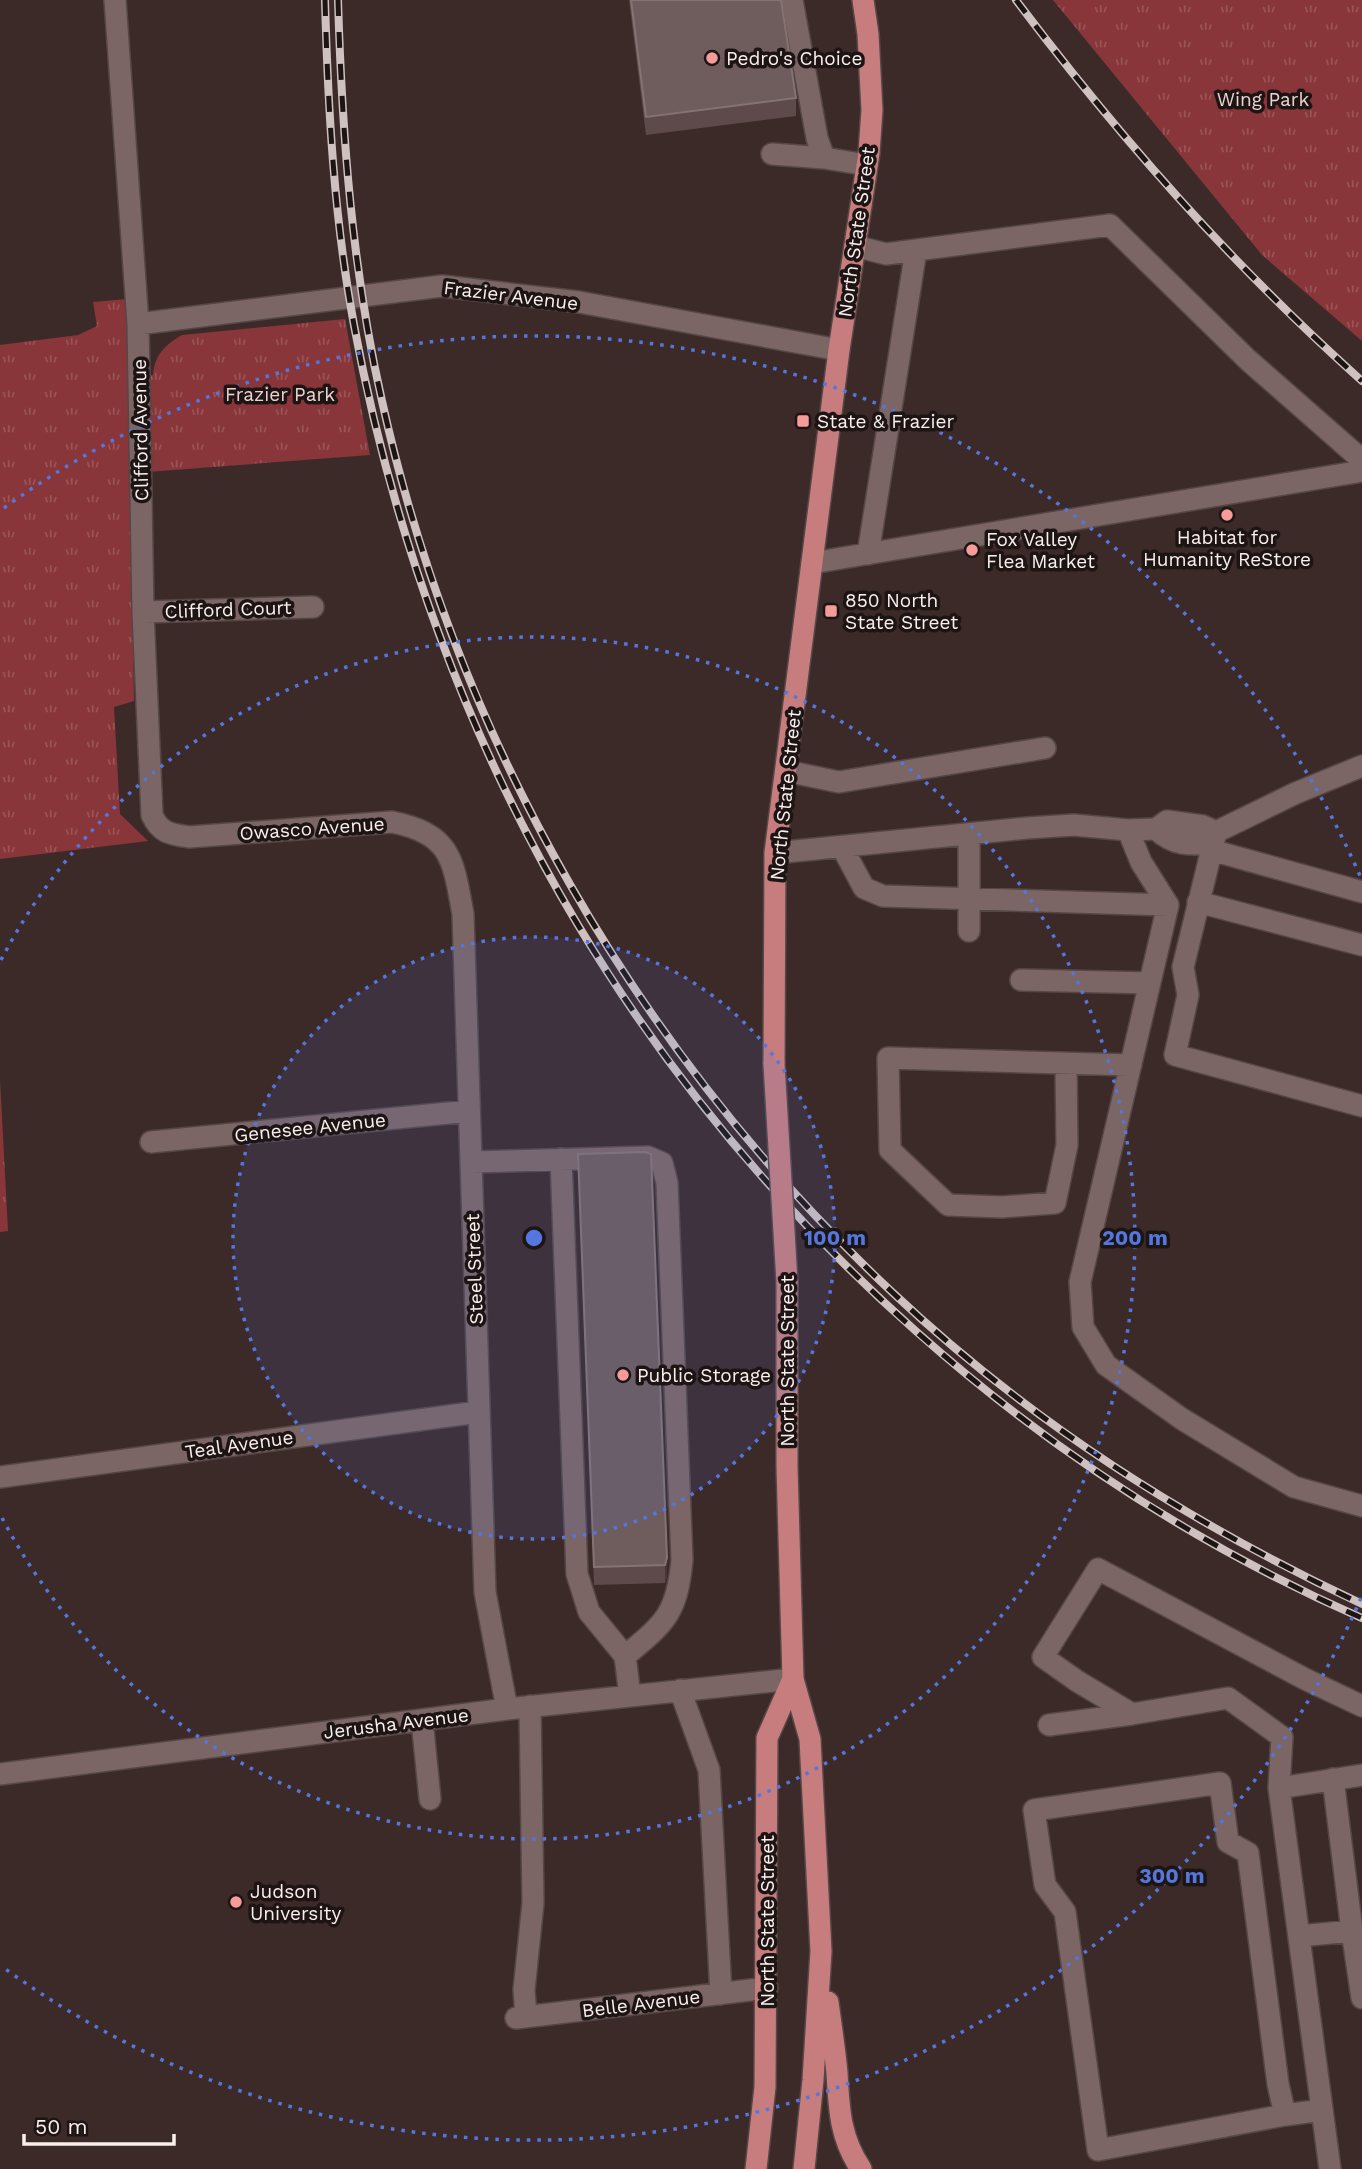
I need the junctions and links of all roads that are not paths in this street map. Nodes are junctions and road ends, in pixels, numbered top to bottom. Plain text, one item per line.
1 (116, 0) edge
2 (792, 0) edge
3 (863, 0) edge
4 (772, 153) dead end
5 (824, 158) junction
6 (867, 165) junction
7 (855, 246) junction
8 (916, 250) junction
9 (138, 324) junction
10 (839, 350) junction
11 (1362, 460) edge
12 (1362, 471) edge
13 (868, 554) junction
14 (812, 563) junction
15 (313, 607) dead end
16 (144, 612) junction
17 (1045, 748) dead end
18 (1362, 766) edge
19 (786, 771) junction
20 (1128, 830) junction
21 (969, 834) junction
22 (433, 836) joint
23 (189, 837) joint
24 (1213, 841) junction
25 (842, 846) junction
26 (775, 853) junction
27 (1362, 892) edge
28 (969, 900) junction
29 (1198, 902) junction
30 (1168, 905) junction
31 (969, 931) dead end
32 (1362, 945) edge
33 (1021, 980) dead end
34 (1150, 983) junction
35 (1066, 1064) junction
36 (1131, 1065) junction
37 (1362, 1107) edge
38 (469, 1111) junction
39 (151, 1142) dead end
40 (561, 1159) junction
41 (471, 1162) junction
42 (478, 1412) junction
43 (0, 1477) edge
44 (1362, 1506) edge
45 (625, 1656) junction
46 (793, 1679) junction
47 (680, 1690) junction
48 (630, 1696) junction
49 (530, 1706) junction
50 (1362, 1706) edge
51 (507, 1709) junction
52 (1132, 1714) junction
53 (422, 1720) junction
54 (1049, 1725) dead end
55 (0, 1774) edge
56 (1362, 1775) edge
57 (1333, 1779) junction
58 (1279, 1788) junction
59 (430, 1799) dead end
60 (1352, 1931) junction
61 (1299, 1936) junction
62 (821, 1951) junction
63 (766, 1988) junction
64 (720, 1994) junction
65 (1362, 1998) edge
66 (1322, 2110) junction
67 (1286, 2115) junction
68 (756, 2169) edge
69 (804, 2169) edge
70 (860, 2169) edge
71 (1330, 2169) edge

1 - 9 street, Clifford Avenue
2 - 5 street
3 - 6 main road, North State Street
4 - 5 street
5 - 6 street
6 - 7 main road, North State Street
7 - 8 street
7 - 10 main road, North State Street
8 - 11 street
8 - 13 street
9 - 10 street, Frazier Avenue
9 - 16 street, Clifford Avenue
10 - 14 main road, North State Street
12 - 13 street
13 - 14 street
14 - 19 main road, North State Street
15 - 16 street, Clifford Court
16 - 23 street, Clifford Avenue
17 - 19 street
18 - 24 street
19 - 26 main road, North State Street
20 - 21 street
20 - 24 street
20 - 30 street
21 - 25 street
21 - 28 street
22 - 23 street, Owasco Avenue
22 - 38 street, Steel Street
24 - 27 street
24 - 29 street
25 - 26 street
25 - 28 street
26 - 46 main road, North State Street, bridge
28 - 30 street
28 - 31 street
29 - 32 street
29 - 37 street
30 - 34 street
33 - 34 street
34 - 36 street
35 - 35 street
35 - 36 street
36 - 44 street
38 - 39 street, Genesee Avenue
38 - 41 street, Steel Street
40 - 41 street
40 - 45 street
40 - 45 street
41 - 42 street, Steel Street
42 - 43 street, Teal Avenue
42 - 51 street, Steel Street
45 - 48 street
46 - 47 street, Jerusha Avenue
46 - 62 main road, North State Street
46 - 63 main road, North State Street
47 - 48 street, Jerusha Avenue
47 - 64 street
48 - 49 street, Jerusha Avenue
49 - 51 street, Jerusha Avenue
49 - 64 street, Belle Avenue
50 - 52 street
51 - 53 street, Jerusha Avenue
52 - 54 street
52 - 58 street
53 - 55 street, Jerusha Avenue
53 - 59 street
56 - 57 street
57 - 58 street
57 - 60 street
58 - 61 street
60 - 61 street
60 - 65 street
61 - 66 street
62 - 69 main road, North State Street
62 - 70 main road
63 - 64 street, Belle Avenue
63 - 68 main road, North State Street
66 - 67 street
66 - 71 street
67 - 67 street

